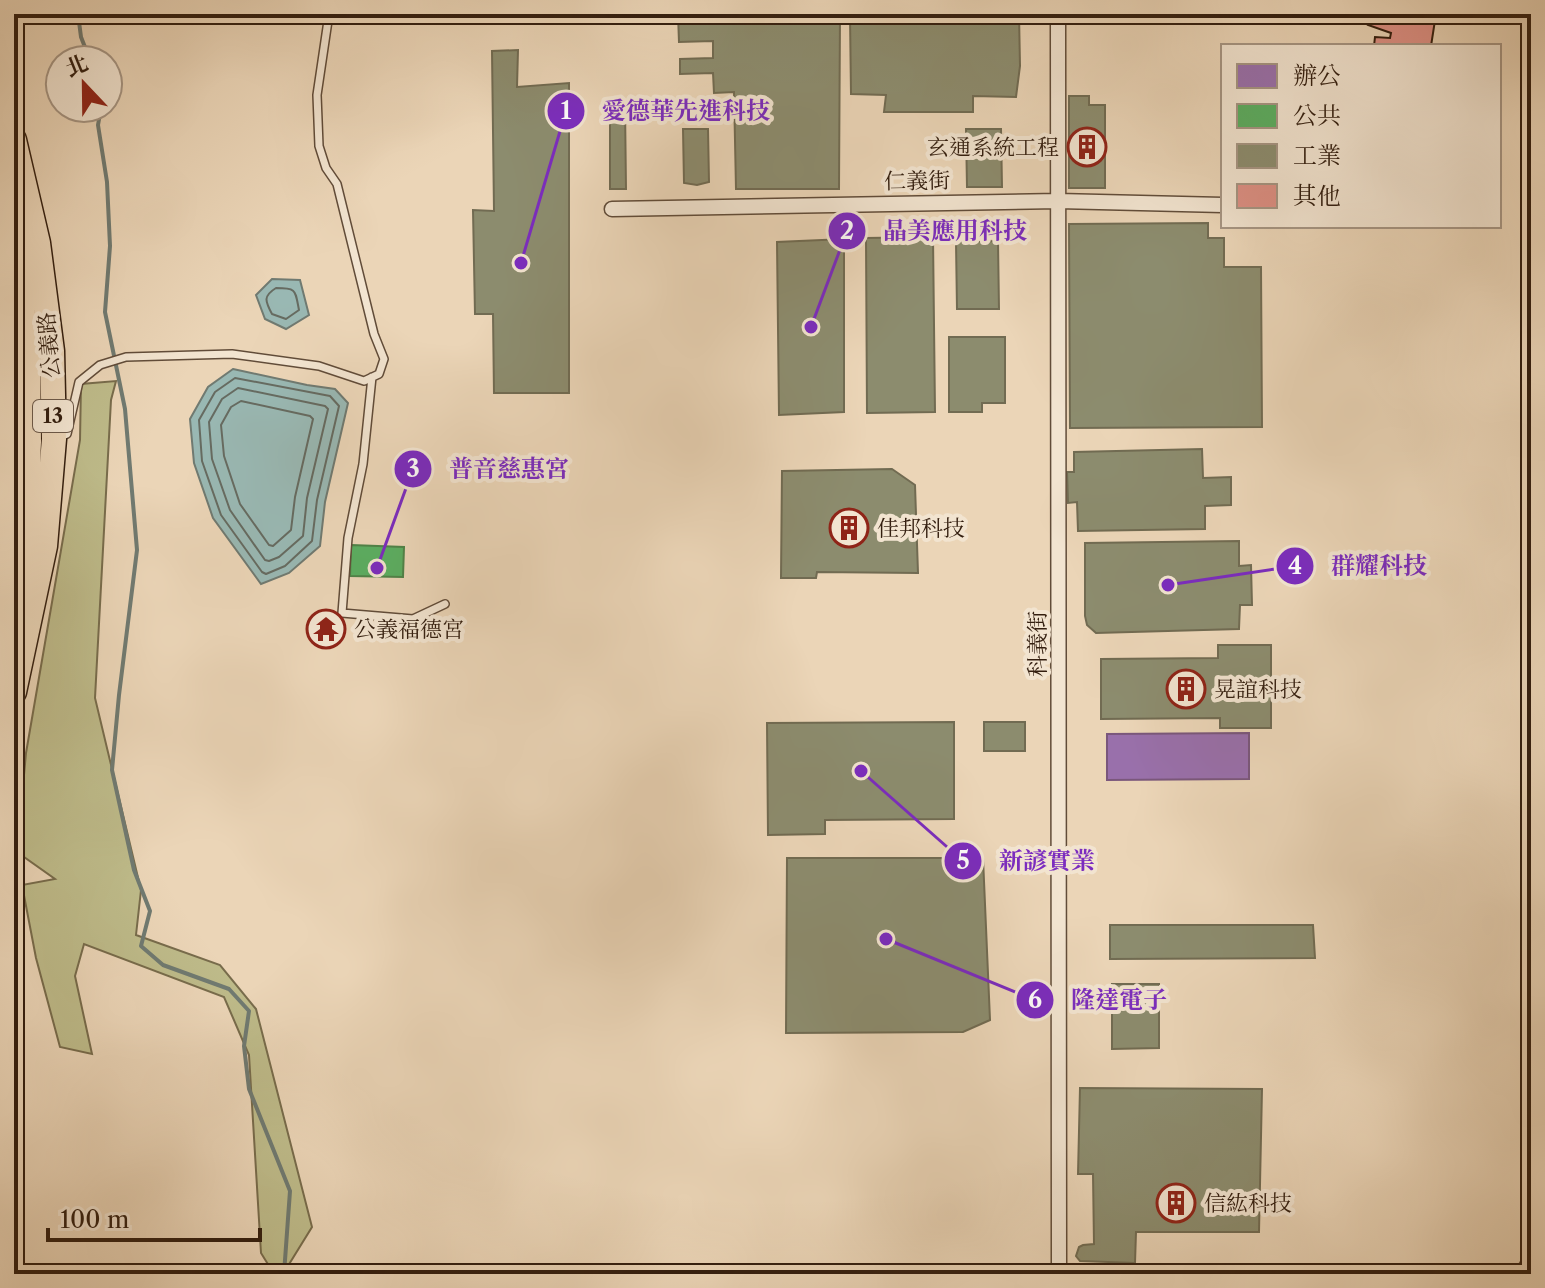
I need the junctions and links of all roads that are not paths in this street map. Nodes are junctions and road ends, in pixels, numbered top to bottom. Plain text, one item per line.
1 (329, 14) edge
2 (1058, 14) edge
3 (14, 140) edge
4 (1058, 201) junction
5 (1221, 205) edge
6 (612, 209) dead end
7 (14, 241) edge
8 (372, 377) junction
9 (54, 439) junction
10 (29, 442) junction
11 (14, 584) edge
12 (445, 604) dead end
13 (14, 692) edge
14 (1531, 1252) edge
15 (1059, 1274) edge
16 (1518, 1274) edge

1 - 8 lane
2 - 4 street, 科義街
3 - 9 main road, 公義路 / 13
4 - 5 street, 仁義街
4 - 6 street, 仁義街
4 - 15 street, 科義街
7 - 10 main road, 公義路 / 13
8 - 9 lane
8 - 12 lane
9 - 10 lane
9 - 13 main road, 公義路 / 13
10 - 11 main road, 公義路 / 13
14 - 16 lane

